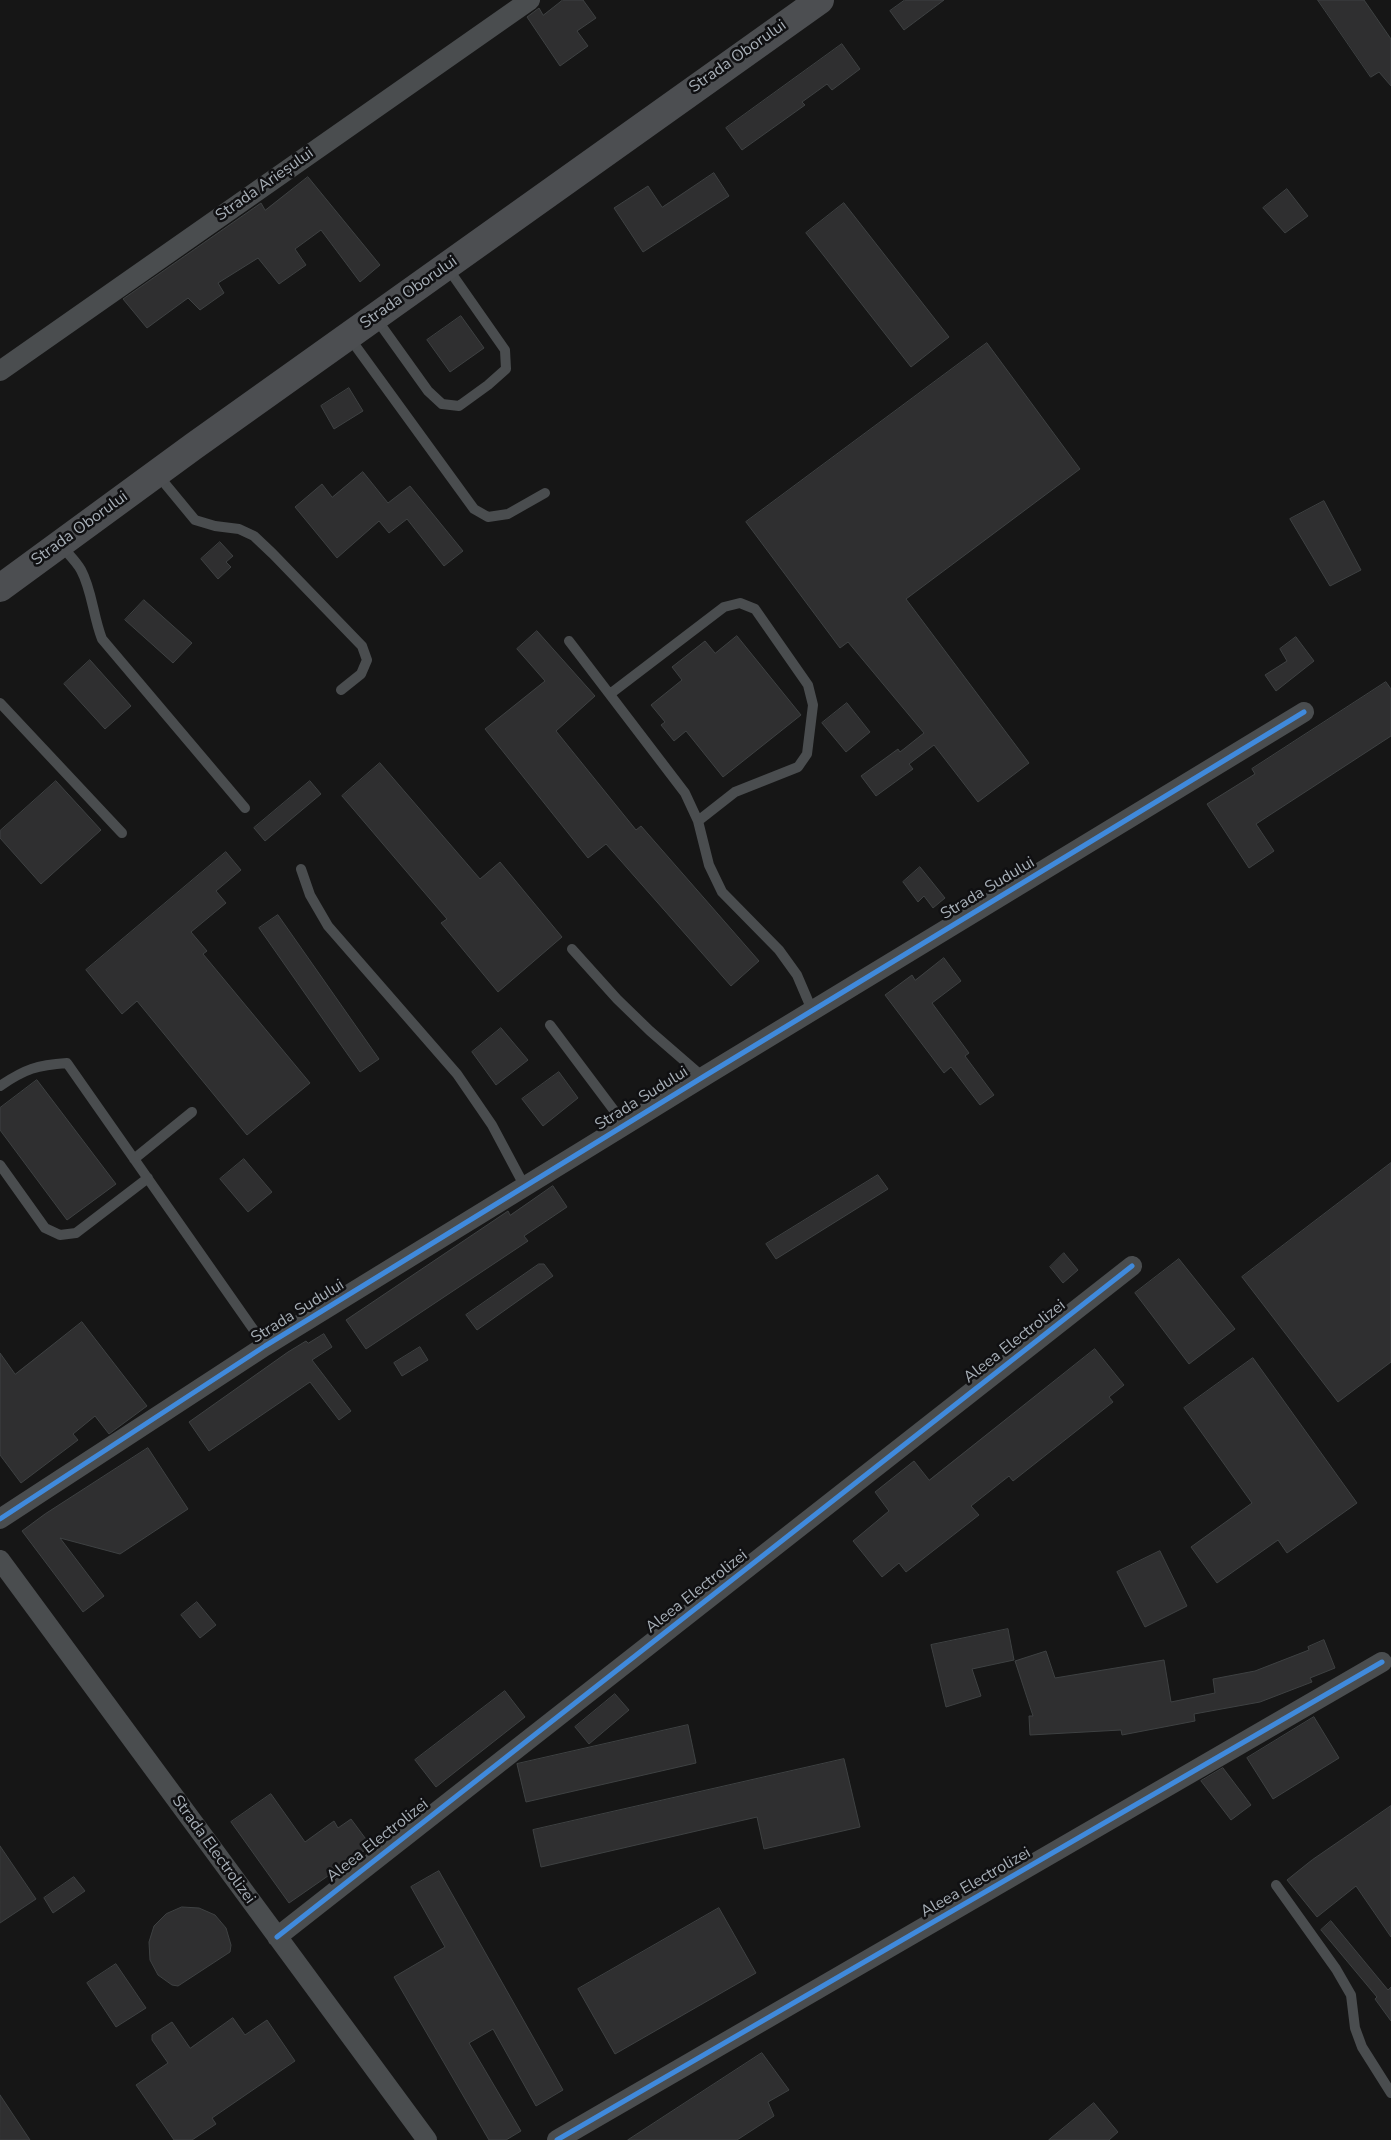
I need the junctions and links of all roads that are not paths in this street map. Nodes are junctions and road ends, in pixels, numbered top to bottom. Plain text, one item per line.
1 (530, 0) edge
2 (820, 0) edge
3 (446, 266) junction
4 (375, 317) junction
5 (348, 336) junction
6 (0, 370) edge
7 (156, 474) junction
8 (545, 493) dead end
9 (60, 544) junction
10 (0, 588) edge
11 (569, 641) dead end
12 (341, 690) dead end
13 (610, 694) junction
14 (0, 703) edge
15 (1304, 712) dead end
16 (245, 808) dead end
17 (698, 821) junction
18 (122, 833) dead end
19 (302, 869) dead end
20 (572, 949) dead end
21 (812, 1010) junction
22 (550, 1025) dead end
23 (703, 1076) junction
24 (0, 1086) edge
25 (192, 1112) dead end
26 (625, 1125) junction
27 (134, 1159) junction
28 (0, 1165) edge
29 (148, 1178) junction
30 (525, 1187) junction
31 (1132, 1266) dead end
32 (265, 1346) junction
33 (0, 1519) edge
34 (0, 1560) edge
35 (1382, 1662) dead end
36 (1276, 1885) dead end
37 (277, 1937) junction
38 (1391, 2093) edge
39 (427, 2140) edge
40 (557, 2140) edge

1 - 6 street, Strada Arieșului
2 - 3 main road, Strada Oborului
3 - 4 main road, Strada Oborului
3 - 4 lane
4 - 5 main road, Strada Oborului
5 - 7 main road, Strada Oborului
5 - 8 lane
7 - 9 main road, Strada Oborului
7 - 12 lane
9 - 10 main road, Strada Oborului
9 - 16 lane
11 - 13 lane
13 - 17 lane
13 - 17 lane
14 - 18 lane
15 - 21 street, Strada Sudului
17 - 21 lane
19 - 30 lane
20 - 23 lane
21 - 23 street, Strada Sudului
22 - 26 lane
23 - 26 street, Strada Sudului
24 - 27 lane
25 - 27 lane
26 - 30 street, Strada Sudului
27 - 29 lane
28 - 29 lane
29 - 32 lane
30 - 32 street, Strada Sudului
31 - 37 street, Aleea Electrolizei
32 - 33 street, Strada Sudului
34 - 37 street, Strada Electrolizei
35 - 40 street, Aleea Electrolizei
36 - 38 lane
37 - 39 street, Strada Electrolizei

